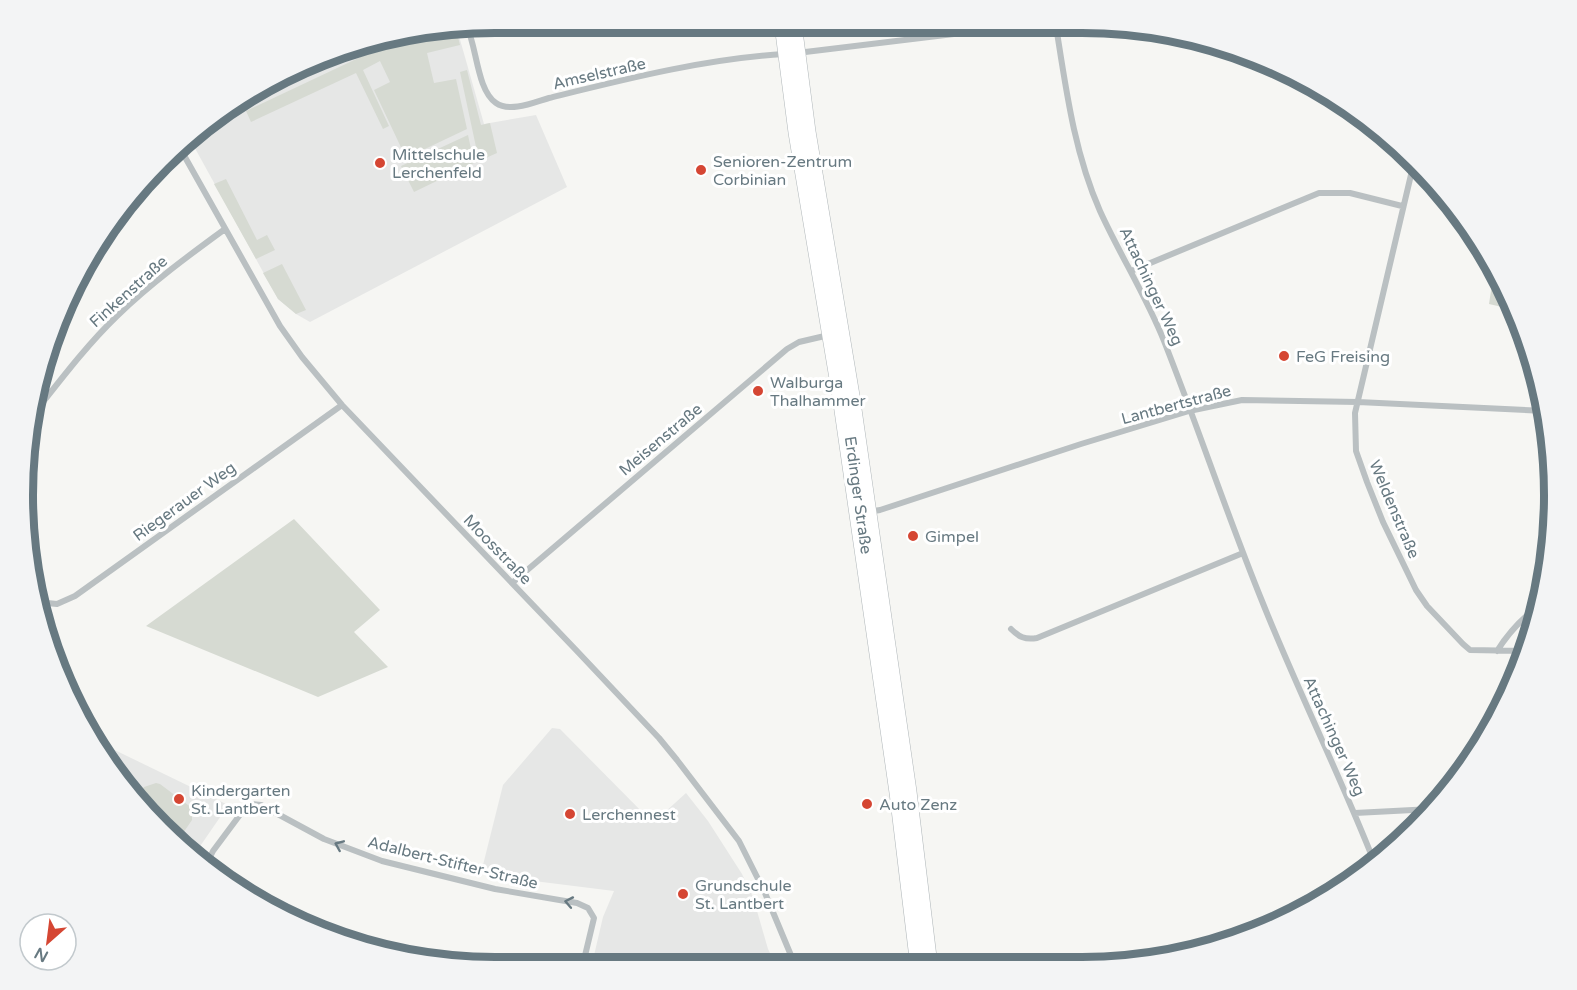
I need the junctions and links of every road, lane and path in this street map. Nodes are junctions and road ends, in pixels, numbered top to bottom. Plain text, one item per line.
1 (789, 33) edge
2 (961, 33) edge
3 (1057, 33) edge
4 (469, 34) edge
5 (792, 53) junction
6 (183, 154) edge
7 (1412, 171) edge
8 (1402, 206) junction
9 (225, 229) junction
10 (1131, 271) junction
11 (836, 334) junction
12 (1358, 402) junction
13 (43, 403) edge
14 (342, 405) junction
15 (1189, 411) junction
16 (1536, 411) edge
17 (861, 513) junction
18 (1243, 553) junction
19 (512, 583) junction
20 (46, 603) edge
21 (1528, 615) edge
22 (1011, 629) dead end
23 (1497, 651) junction
24 (1516, 651) edge
25 (1420, 810) edge
26 (1355, 813) junction
27 (1371, 855) edge
28 (209, 858) edge
29 (585, 957) edge
30 (792, 957) edge
31 (923, 957) edge

1 - 5 street, Erdinger Straße
2 - 5 street
3 - 10 street, Attachinger Weg
4 - 5 street, Amselstraße
5 - 11 street, Erdinger Straße
6 - 9 street, Moosstraße
7 - 8 street, Weldenstraße
8 - 10 street
8 - 12 street, Weldenstraße
9 - 13 street, Finkenstraße
9 - 14 street, Moosstraße
10 - 15 street, Attachinger Weg
11 - 17 street, Erdinger Straße
11 - 19 street, Meisenstraße
12 - 15 street, Lantbertstraße
12 - 16 street, Lantbertstraße
12 - 23 street, Weldenstraße
14 - 19 street, Moosstraße
14 - 20 street, Riegerauer Weg
15 - 17 street, Lantbertstraße
15 - 18 street, Attachinger Weg
17 - 31 street, Erdinger Straße
18 - 22 street
18 - 26 street, Attachinger Weg
19 - 30 street, Moosstraße
21 - 23 street
23 - 24 street, Weldenstraße
25 - 26 street
26 - 27 street, Attachinger Weg
29 -> 28 street, Adalbert-Stifter-Straße

